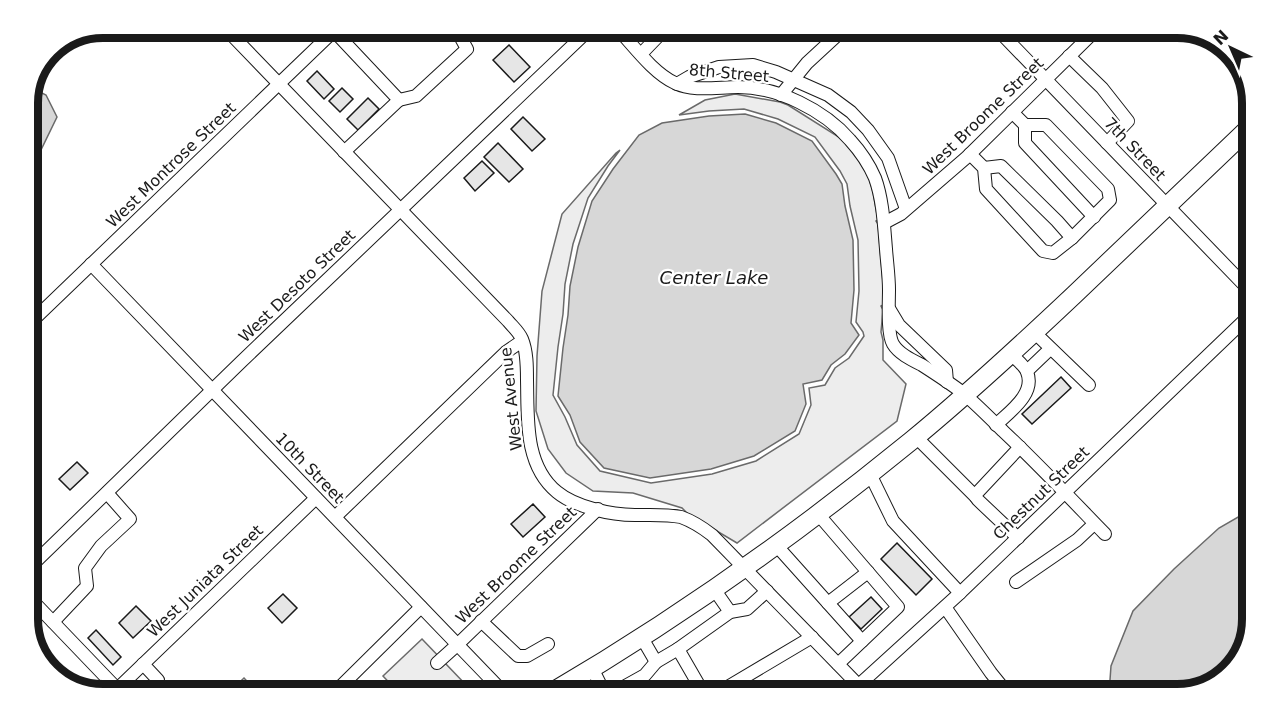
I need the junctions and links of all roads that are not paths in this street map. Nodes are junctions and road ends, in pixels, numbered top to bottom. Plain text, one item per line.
1 (234, 37) edge
2 (328, 37) edge
3 (343, 37) edge
4 (461, 37) edge
5 (582, 37) edge
6 (625, 37) edge
7 (657, 37) edge
8 (835, 37) edge
9 (1005, 37) edge
10 (1089, 37) edge
11 (641, 54) junction
12 (1069, 56) junction
13 (793, 79) junction
14 (1045, 79) junction
15 (280, 84) junction
16 (677, 84) junction
17 (781, 96) junction
18 (399, 100) junction
19 (1012, 112) junction
20 (1025, 125) junction
21 (1241, 135) edge
22 (1107, 143) junction
23 (344, 152) junction
24 (970, 154) junction
25 (984, 168) junction
26 (1167, 206) junction
27 (906, 209) junction
28 (400, 210) junction
29 (1094, 216) junction
30 (884, 223) junction
31 (1072, 238) junction
32 (91, 264) junction
33 (1241, 282) edge
34 (889, 309) junction
35 (38, 315) edge
36 (1241, 323) edge
37 (1034, 332) junction
38 (522, 341) junction
39 (1050, 349) junction
40 (1011, 354) junction
41 (1027, 371) junction
42 (947, 382) junction
43 (1089, 385) dead end
44 (213, 390) junction
45 (965, 395) junction
46 (996, 424) junction
47 (916, 437) junction
48 (1020, 447) junction
49 (870, 474) junction
50 (1065, 493) junction
51 (107, 494) junction
52 (976, 497) junction
53 (316, 498) junction
54 (598, 509) junction
55 (818, 514) junction
56 (335, 517) junction
57 (1094, 524) junction
58 (1105, 534) dead end
59 (1018, 538) junction
60 (776, 545) junction
61 (38, 560) edge
62 (744, 568) junction
63 (868, 572) junction
64 (1016, 582) dead end
65 (714, 589) junction
66 (766, 591) junction
67 (960, 593) junction
68 (828, 603) junction
69 (38, 607) edge
70 (945, 607) junction
71 (421, 608) junction
72 (730, 612) junction
73 (481, 621) junction
74 (53, 622) junction
75 (812, 637) junction
76 (642, 638) junction
77 (862, 641) junction
78 (548, 644) dead end
79 (457, 645) junction
80 (678, 649) junction
81 (656, 662) junction
82 (437, 663) dead end
83 (143, 664) junction
84 (838, 664) junction
85 (592, 668) junction
86 (110, 684) edge
87 (124, 684) edge
88 (154, 684) edge
89 (343, 684) edge
90 (495, 684) edge
91 (568, 684) edge
92 (600, 684) edge
93 (629, 684) edge
94 (698, 684) edge
95 (733, 684) edge
96 (858, 684) edge
97 (868, 684) edge
98 (1000, 684) edge

1 - 15 street, West Avenue
2 - 15 street, West Montrose Street
3 - 18 street
4 - 18 street
5 - 28 street, West Desoto Street
6 - 11 street, 8th Street
7 - 11 street
8 - 13 street
9 - 14 street, 7th Street
10 - 12 street, West Broome Street
11 - 16 street, 8th Street
12 - 14 street, West Broome Street
12 - 22 street
13 - 16 street
13 - 17 street
13 - 27 street
14 - 19 street, West Broome Street
14 - 22 street, 7th Street
15 - 23 street, West Avenue
15 - 32 street, West Montrose Street
16 - 17 street, 8th Street
17 - 30 street, 8th Street
18 - 23 street
19 - 20 street
19 - 24 street, West Broome Street
20 - 29 street
20 - 29 street
21 - 26 highway
22 - 26 street, 7th Street
23 - 28 street, West Avenue
24 - 25 street
24 - 27 street, West Broome Street
25 - 31 street
25 - 31 street
26 - 33 street, 7th Street
26 - 37 highway
27 - 30 street, West Broome Street
28 - 38 street, West Avenue
28 - 44 street, West Desoto Street
29 - 31 street
30 - 34 street, 8th Street
32 - 35 street, West Montrose Street
32 - 44 street, 10th Street
34 - 42 street, 8th Street
34 - 42 street, 8th Street
36 - 50 street, Chestnut Street
37 - 39 street
37 - 40 highway
38 - 54 street, West Avenue
38 - 56 street
39 - 41 street
39 - 43 street
40 - 41 street
40 - 45 highway
41 - 46 street
42 - 45 street, 8th Street
44 - 51 street, West Desoto Street
44 - 53 street, 10th Street
45 - 46 street, 8th Street
45 - 47 highway
46 - 48 street, 8th Street
47 - 49 highway
47 - 52 street
48 - 50 street, 8th Street
48 - 52 street
49 - 55 highway
49 - 67 street
50 - 57 street, 8th Street
50 - 59 street, Chestnut Street
51 - 61 street, West Desoto Street
51 - 74 street
52 - 59 street
53 - 56 street, 10th Street
53 - 83 street, West Juniata Street
54 - 62 street, West Avenue
54 - 73 street, West Broome Street
55 - 60 highway
55 - 63 street
56 - 71 street, 10th Street
57 - 58 street, 8th Street
57 - 64 street
59 - 67 street, Chestnut Street
60 - 62 highway
60 - 68 street
62 - 65 highway
62 - 66 street, West Avenue
63 - 68 street
63 - 77 street
65 - 72 street
65 - 76 highway
66 - 72 street
66 - 75 street, West Avenue
67 - 70 street, Chestnut Street
68 - 77 street
69 - 74 street
70 - 97 street, Chestnut Street
70 - 98 street
71 - 79 street, 10th Street
71 - 89 street
72 - 80 street
73 - 78 street
73 - 79 street, West Broome Street
74 - 86 street
75 - 84 street, West Avenue
75 - 95 street
76 - 81 street
76 - 85 highway
77 - 84 street
79 - 82 street, West Broome Street
79 - 90 street, 10th Street
80 - 81 street
80 - 94 street
81 - 93 street
83 - 87 street, West Juniata Street
83 - 88 street
84 - 96 street, West Avenue
85 - 91 highway
85 - 92 street

